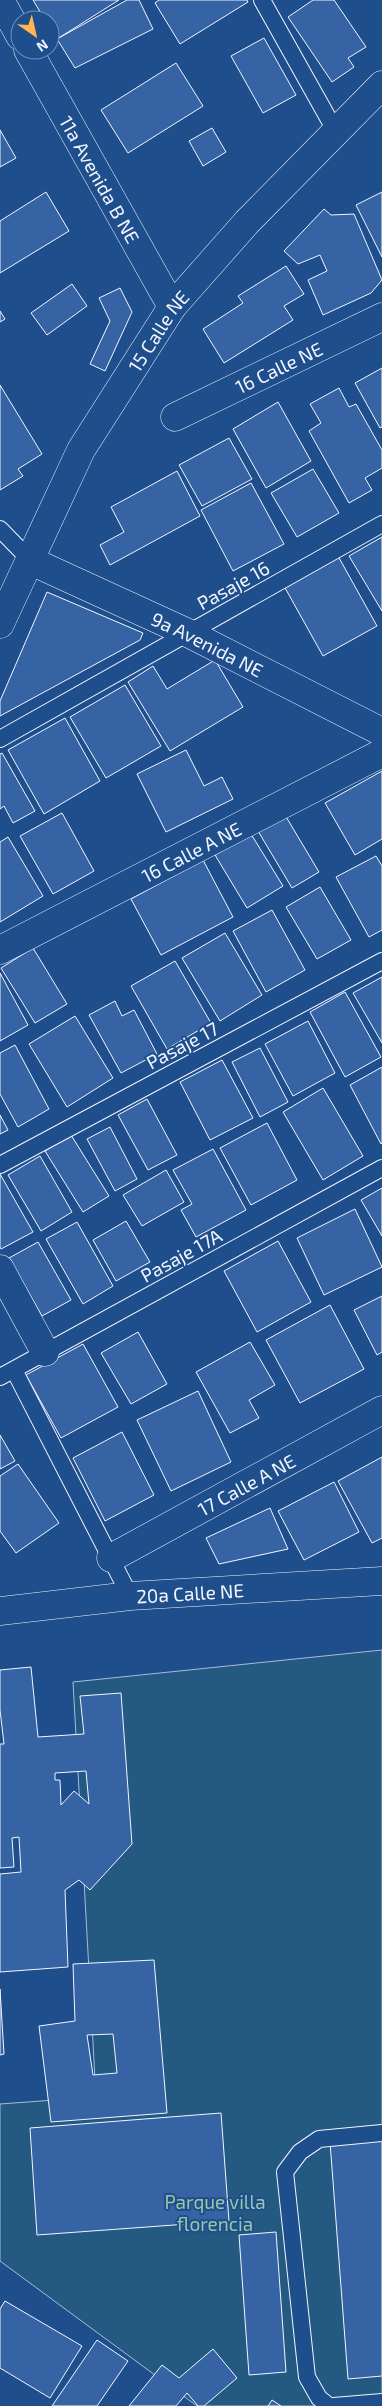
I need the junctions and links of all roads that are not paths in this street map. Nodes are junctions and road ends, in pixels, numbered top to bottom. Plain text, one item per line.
1 (0, 0) edge
2 (262, 0) edge
3 (10, 18) edge
4 (34, 60) edge
5 (382, 85) edge
6 (336, 132) junction
7 (172, 307) junction
8 (382, 317) edge
9 (175, 418) dead end
10 (382, 524) edge
11 (0, 530) edge
12 (31, 561) junction
13 (0, 624) edge
14 (188, 633) junction
15 (382, 732) edge
16 (0, 739) edge
17 (382, 752) edge
18 (0, 950) edge
19 (382, 961) edge
20 (0, 1165) edge
21 (382, 1168) edge
22 (0, 1269) edge
23 (45, 1352) junction
24 (7, 1374) edge
25 (382, 1410) edge
26 (111, 1558) junction
27 (382, 1581) edge
28 (130, 1596) junction
29 (0, 1611) edge
30 (382, 2133) edge
31 (382, 2402) edge
32 (329, 2406) edge
33 (334, 2406) edge

1 - 3 street
2 - 6 lane
4 - 7 street, 11a Avenida B NE
5 - 6 street, 15 Calle NE
6 - 7 street, 15 Calle NE
7 - 12 street, 15 Calle NE
8 - 9 street, 16 Calle NE
10 - 14 lane, Pasaje 16
11 - 12 lane
12 - 13 street, 15 Calle NE
12 - 14 street, 9a Avenida NE
14 - 15 street, 9a Avenida NE
14 - 16 lane, Pasaje 16
17 - 18 street, 16 Calle A NE
19 - 20 lane, Pasaje 17
21 - 23 lane, Pasaje 17A
22 - 23 street
23 - 24 lane, Pasaje 17A
24 - 26 lane
25 - 26 street, 17 Calle A NE
26 - 28 lane
27 - 28 street, 20a Calle NE
28 - 29 street, 20a Calle NE
30 - 32 lane
31 - 33 lane

